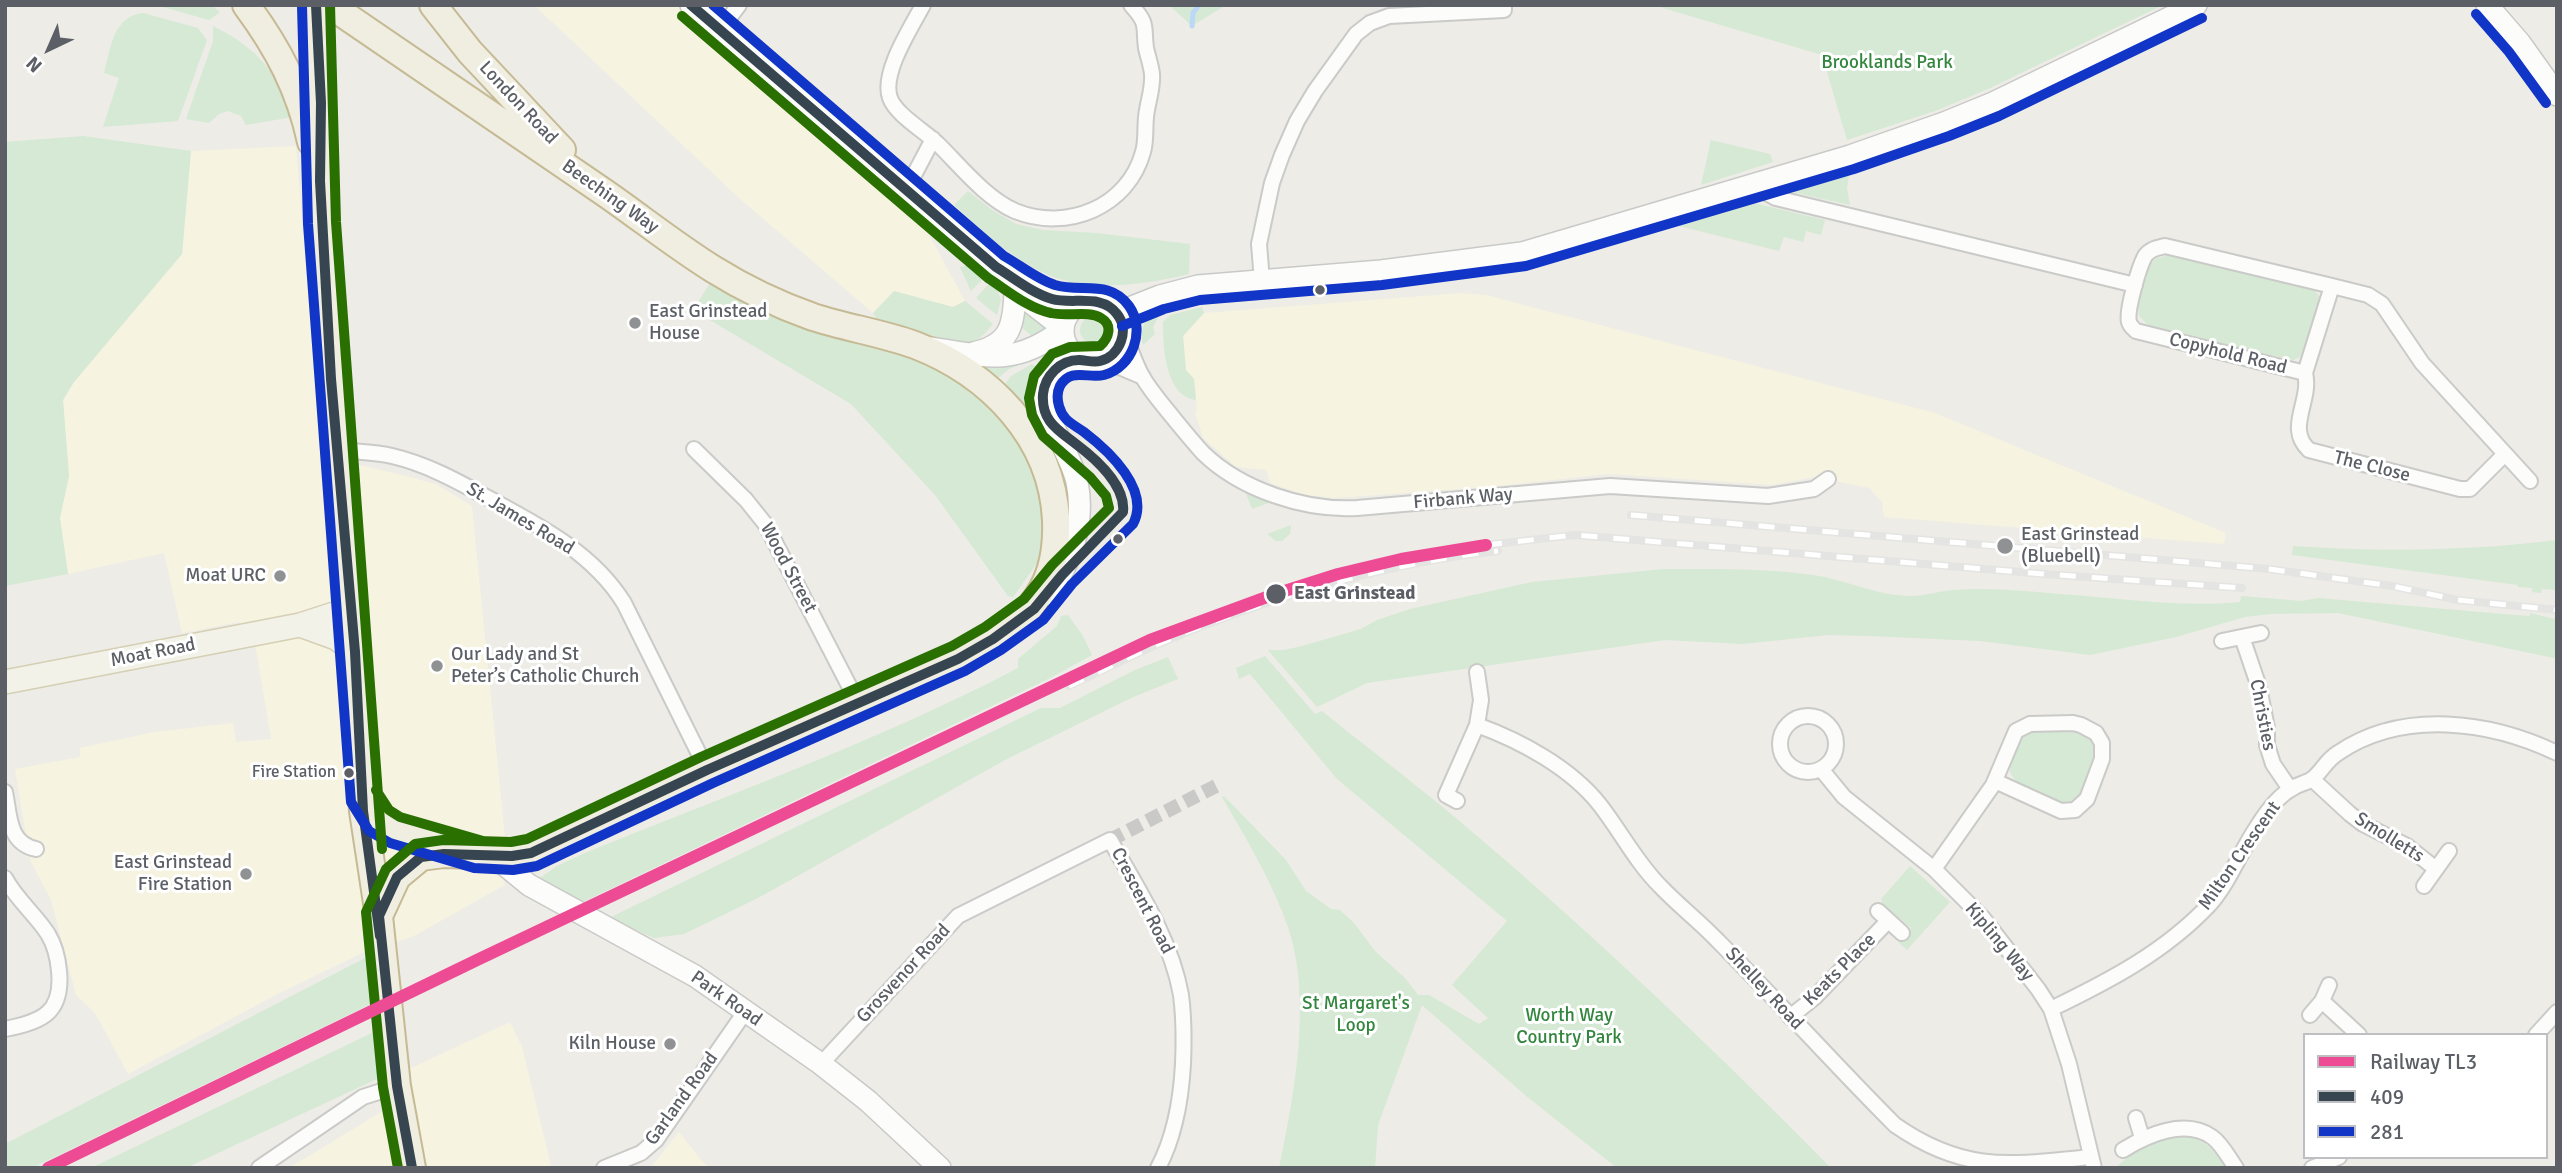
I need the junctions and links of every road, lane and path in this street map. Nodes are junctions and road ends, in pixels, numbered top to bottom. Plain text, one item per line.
1 (246, 5) edge
2 (316, 5) edge
3 (330, 5) edge
4 (433, 5) edge
5 (691, 5) edge
6 (739, 5) edge
7 (923, 5) edge
8 (1131, 5) edge
9 (1504, 5) edge
10 (2196, 5) edge
11 (2487, 5) edge
12 (720, 30) junction
13 (2557, 95) edge
14 (933, 139) junction
15 (320, 181) junction
16 (1761, 182) junction
17 (905, 187) junction
18 (608, 195) junction
19 (996, 267) junction
20 (1262, 281) junction
21 (2135, 285) junction
22 (2332, 286) junction
23 (1015, 290) junction
24 (1083, 302) junction
25 (1121, 322) junction
26 (1062, 329) junction
27 (913, 344) junction
28 (967, 354) junction
29 (1081, 359) junction
30 (1103, 360) junction
31 (2305, 373) junction
32 (1143, 377) junction
33 (694, 449) dead end
34 (339, 450) junction
35 (2504, 455) junction
36 (1828, 479) dead end
37 (2530, 481) dead end
38 (351, 606) junction
39 (1021, 618) junction
40 (300, 625) junction
41 (2261, 633) dead end
42 (2242, 637) junction
43 (2222, 641) dead end
44 (355, 653) junction
45 (1477, 672) dead end
46 (5, 682) edge
47 (858, 703) junction
48 (1477, 725) junction
49 (2557, 753) edge
50 (1821, 769) junction
51 (707, 770) junction
52 (2312, 779) junction
53 (1995, 781) junction
54 (2290, 789) junction
55 (5, 792) edge
56 (364, 798) junction
57 (1457, 801) dead end
58 (9, 838) edge
59 (1110, 840) joint
60 (36, 849) dead end
61 (2449, 851) dead end
62 (485, 855) junction
63 (1934, 869) junction
64 (2437, 869) junction
65 (5, 878) edge
66 (2424, 886) dead end
67 (379, 916) junction
68 (1902, 933) dead end
69 (2329, 985) dead end
70 (2322, 1001) junction
71 (2051, 1009) junction
72 (745, 1012) junction
73 (2557, 1012) edge
74 (2310, 1015) dead end
75 (1790, 1017) junction
76 (5, 1030) edge
77 (2357, 1033) edge
78 (2538, 1033) edge
79 (821, 1064) junction
80 (397, 1086) junction
81 (2136, 1118) dead end
82 (2142, 1138) junction
83 (2123, 1150) dead end
84 (2334, 1159) edge
85 (2092, 1163) edge
86 (259, 1168) edge
87 (412, 1168) edge
88 (604, 1168) edge
89 (940, 1168) edge
90 (1158, 1168) edge
91 (2236, 1168) edge
92 (2312, 1168) edge

1 - 15 highway
2 - 15 highway
3 - 18 highway, Beeching Way
4 - 18 highway, London Road
5 - 12 main road
6 - 12 street
7 - 14 street
8 - 14 street
9 - 20 street
10 - 16 main road
11 - 13 main road
12 - 17 main road
14 - 17 street
15 - 34 highway
16 - 20 main road
16 - 21 street
17 - 19 main road
18 - 27 highway, Beeching Way
19 - 23 main road
19 - 24 main road
20 - 25 main road
21 - 22 street, Copyhold Road
21 - 31 street, Copyhold Road
22 - 31 street, Copyhold Road
22 - 35 street
23 - 26 main road
23 - 28 main road
24 - 25 main road
24 - 26 main road
25 - 30 main road
25 - 32 street, Firbank Way
26 - 28 main road, Beeching Way
26 - 29 main road
27 - 28 main road, Beeching Way
27 - 39 highway, Beeching Way
29 - 30 main road
29 - 39 main road
30 - 32 street, Firbank Way
31 - 35 street, The Close
32 - 36 street, Firbank Way
33 - 47 street, Wood Street
34 - 38 highway
34 - 51 street, St. James Road
35 - 37 street
38 - 40 main road, Moat Road
38 - 44 highway
39 - 47 highway, Beeching Way
40 - 44 main road
40 - 46 main road, Moat Road
41 - 42 street
42 - 43 street
42 - 54 street, Christies
44 - 56 highway
45 - 48 street
47 - 51 highway, Beeching Way
48 - 57 street
48 - 75 street, Shelley Road
49 - 52 street, Milton Crescent
50 - 50 street
50 - 63 street, Kipling Way
51 - 62 highway, Beeching Way
52 - 54 street, Milton Crescent
52 - 64 street, Smolletts
53 - 53 street
53 - 63 street
54 - 71 street, Milton Crescent
55 - 58 street
56 - 62 highway
56 - 67 highway
58 - 60 street
59 - 79 street, Grosvenor Road
59 - 90 street, Crescent Road
61 - 64 street
62 - 67 highway, Beeching Way
62 - 72 main road, Park Road
63 - 71 street, Kipling Way
64 - 66 street
65 - 76 street
67 - 80 highway
68 - 75 street, Keats Place
69 - 70 street
70 - 74 street
70 - 77 street
71 - 85 street, Kipling Way
72 - 79 main road, Park Road
72 - 88 street, Garland Road
73 - 78 street
75 - 85 street, Shelley Road
79 - 89 main road, Park Road
80 - 86 street
80 - 87 highway
81 - 82 street
82 - 83 street
82 - 91 street
84 - 92 street

